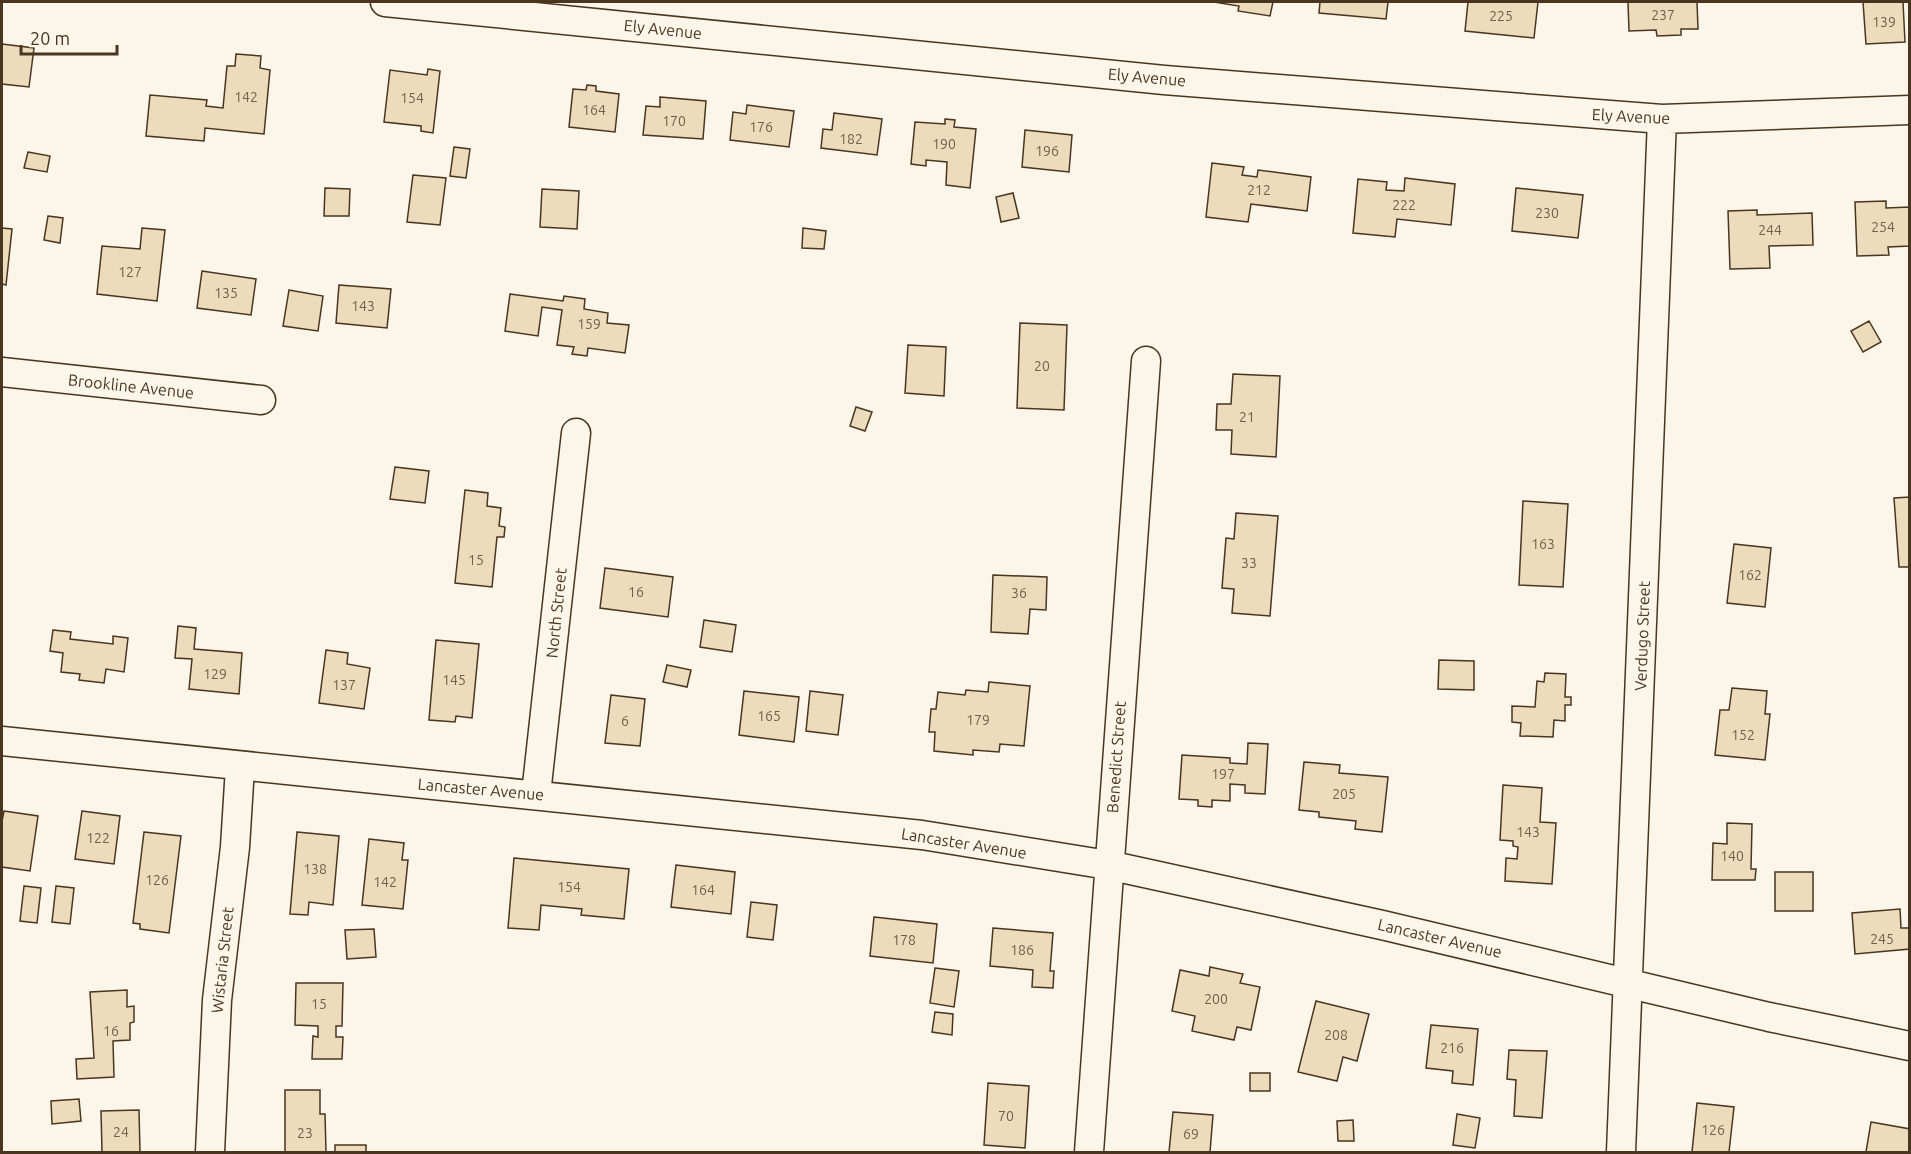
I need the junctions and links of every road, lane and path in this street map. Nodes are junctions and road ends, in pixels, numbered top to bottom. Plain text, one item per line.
1 (386, 2) edge
2 (510, 8) edge
3 (1910, 110) edge
4 (1662, 119) junction
5 (1146, 361) dead end
6 (2, 372) edge
7 (261, 400) dead end
8 (576, 433) dead end
9 (2, 741) edge
10 (240, 767) junction
11 (536, 794) junction
12 (1108, 865) junction
13 (1628, 982) junction
14 (1910, 1046) edge
15 (210, 1152) edge
16 (1089, 1152) edge
17 (1621, 1152) edge

1 - 2 street, Ely Avenue
2 - 4 street, Ely Avenue
3 - 4 street, Ely Avenue
4 - 13 street, Verdugo Street
5 - 12 street, Benedict Street
6 - 7 street, Brookline Avenue
8 - 11 street, North Street
9 - 10 street, Lancaster Avenue
10 - 11 street, Lancaster Avenue
10 - 15 street, Wistaria Street
11 - 12 street, Lancaster Avenue
12 - 13 street, Lancaster Avenue
12 - 16 street, Benedict Street
13 - 14 street, Lancaster Avenue
13 - 17 street, Verdugo Street

